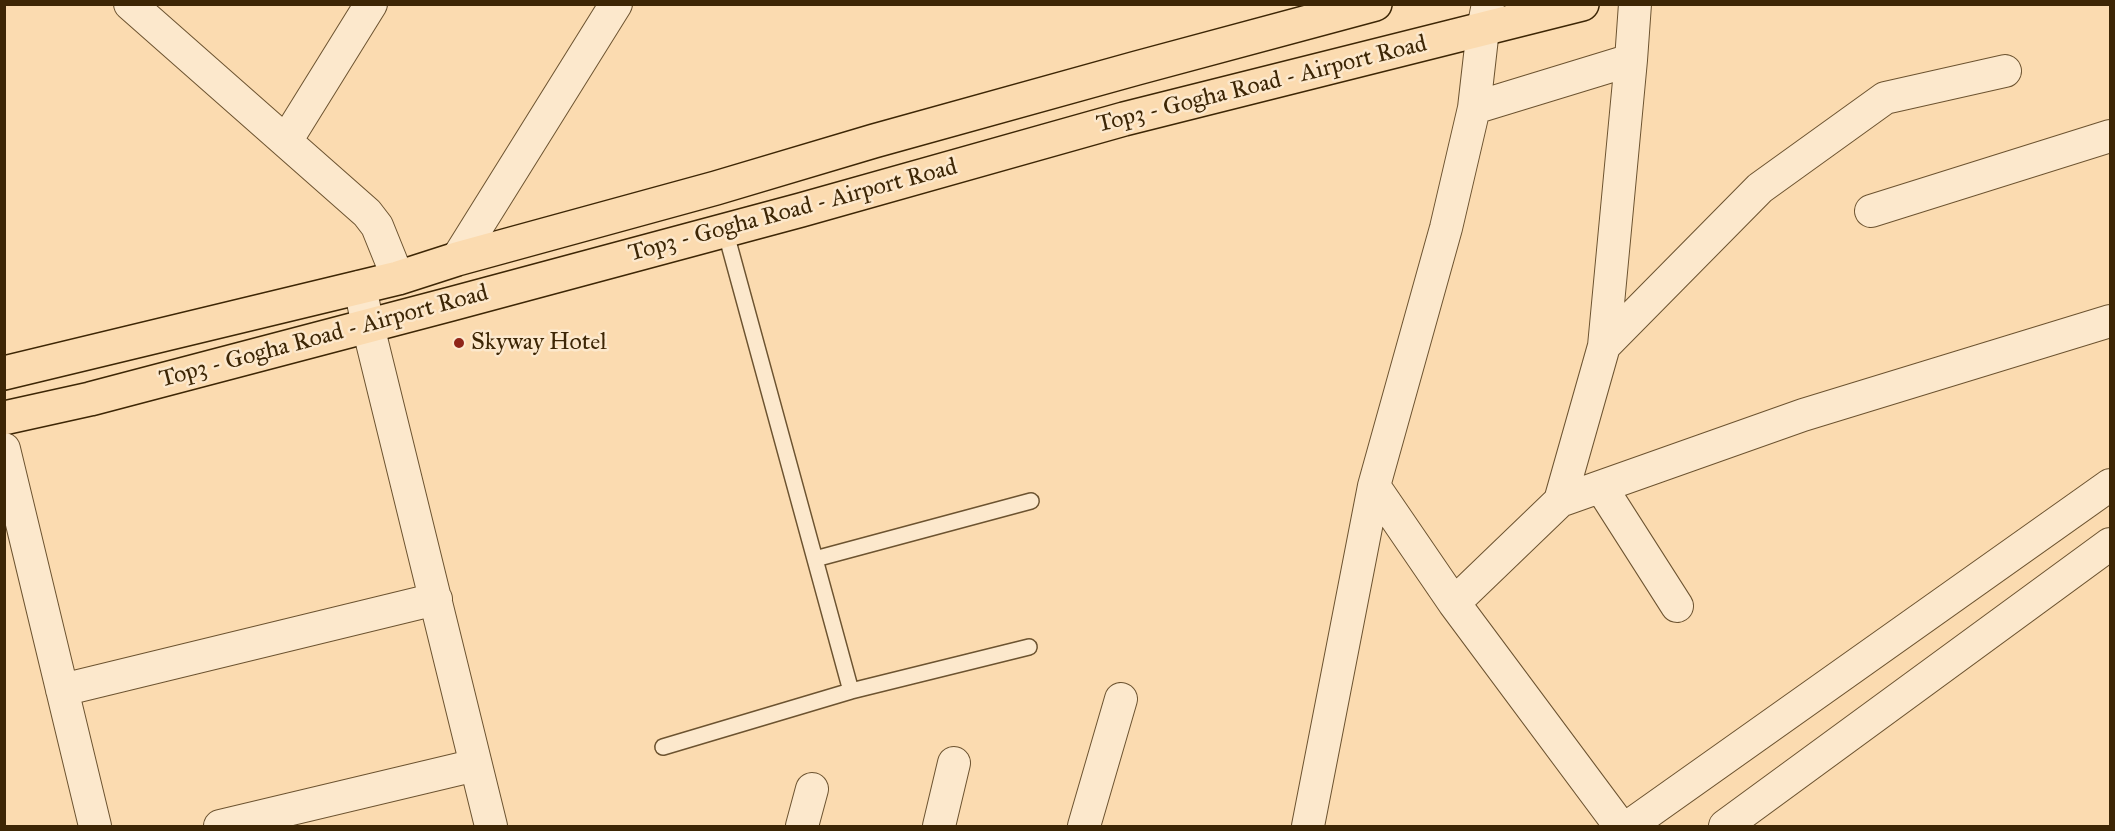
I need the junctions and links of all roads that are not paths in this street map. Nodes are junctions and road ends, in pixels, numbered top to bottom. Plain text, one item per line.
1 (130, 4) edge
2 (371, 4) edge
3 (616, 4) edge
4 (1375, 4) edge
5 (1582, 4) edge
6 (1635, 4) edge
7 (1336, 9) edge
8 (1486, 17) edge
9 (1631, 60) junction
10 (2005, 71) dead end
11 (1474, 108) junction
12 (2110, 136) edge
13 (286, 141) junction
14 (1871, 211) dead end
15 (725, 230) junction
16 (457, 259) junction
17 (398, 278) junction
18 (360, 287) junction
19 (2110, 321) edge
20 (368, 326) junction
21 (1604, 346) junction
22 (4, 373) edge
23 (4, 418) edge
24 (4, 449) edge
25 (2110, 485) edge
26 (1374, 486) junction
27 (1601, 487) junction
28 (1031, 501) dead end
29 (1560, 501) junction
30 (2110, 544) edge
31 (815, 559) junction
32 (435, 600) junction
33 (1454, 603) junction
34 (1677, 606) dead end
35 (1029, 647) dead end
36 (62, 690) junction
37 (851, 691) junction
38 (1121, 699) dead end
39 (663, 747) dead end
40 (954, 763) dead end
41 (476, 765) junction
42 (812, 789) dead end
43 (95, 826) edge
44 (220, 826) edge
45 (491, 826) edge
46 (802, 826) edge
47 (939, 826) edge
48 (1084, 826) edge
49 (1308, 826) edge
50 (1620, 826) edge
51 (1629, 826) edge
52 (1725, 826) edge

1 - 13 street
2 - 13 street
3 - 16 street
4 - 7 main road
5 - 8 main road, Top3 - Gogha Road - Airport Road
6 - 9 street
7 - 16 main road
8 - 11 street
8 - 15 main road, Top3 - Gogha Road - Airport Road
9 - 11 street
9 - 21 street
10 - 21 street
11 - 26 street
12 - 14 street
13 - 17 street
15 - 20 main road, Top3 - Gogha Road - Airport Road
15 - 31 lane
16 - 17 main road
17 - 18 main road
18 - 20 street
18 - 22 main road
19 - 27 street
20 - 23 main road, Top3 - Gogha Road - Airport Road
20 - 32 street
21 - 29 street
24 - 36 street
25 - 51 street
26 - 33 street
26 - 49 street
27 - 29 street
27 - 34 street
28 - 31 lane
29 - 33 street
30 - 52 street
31 - 37 lane
32 - 36 street
32 - 41 street
33 - 50 street
35 - 37 lane
36 - 43 street
37 - 39 lane
38 - 48 street
40 - 47 street
41 - 44 street
41 - 45 street
42 - 46 street

